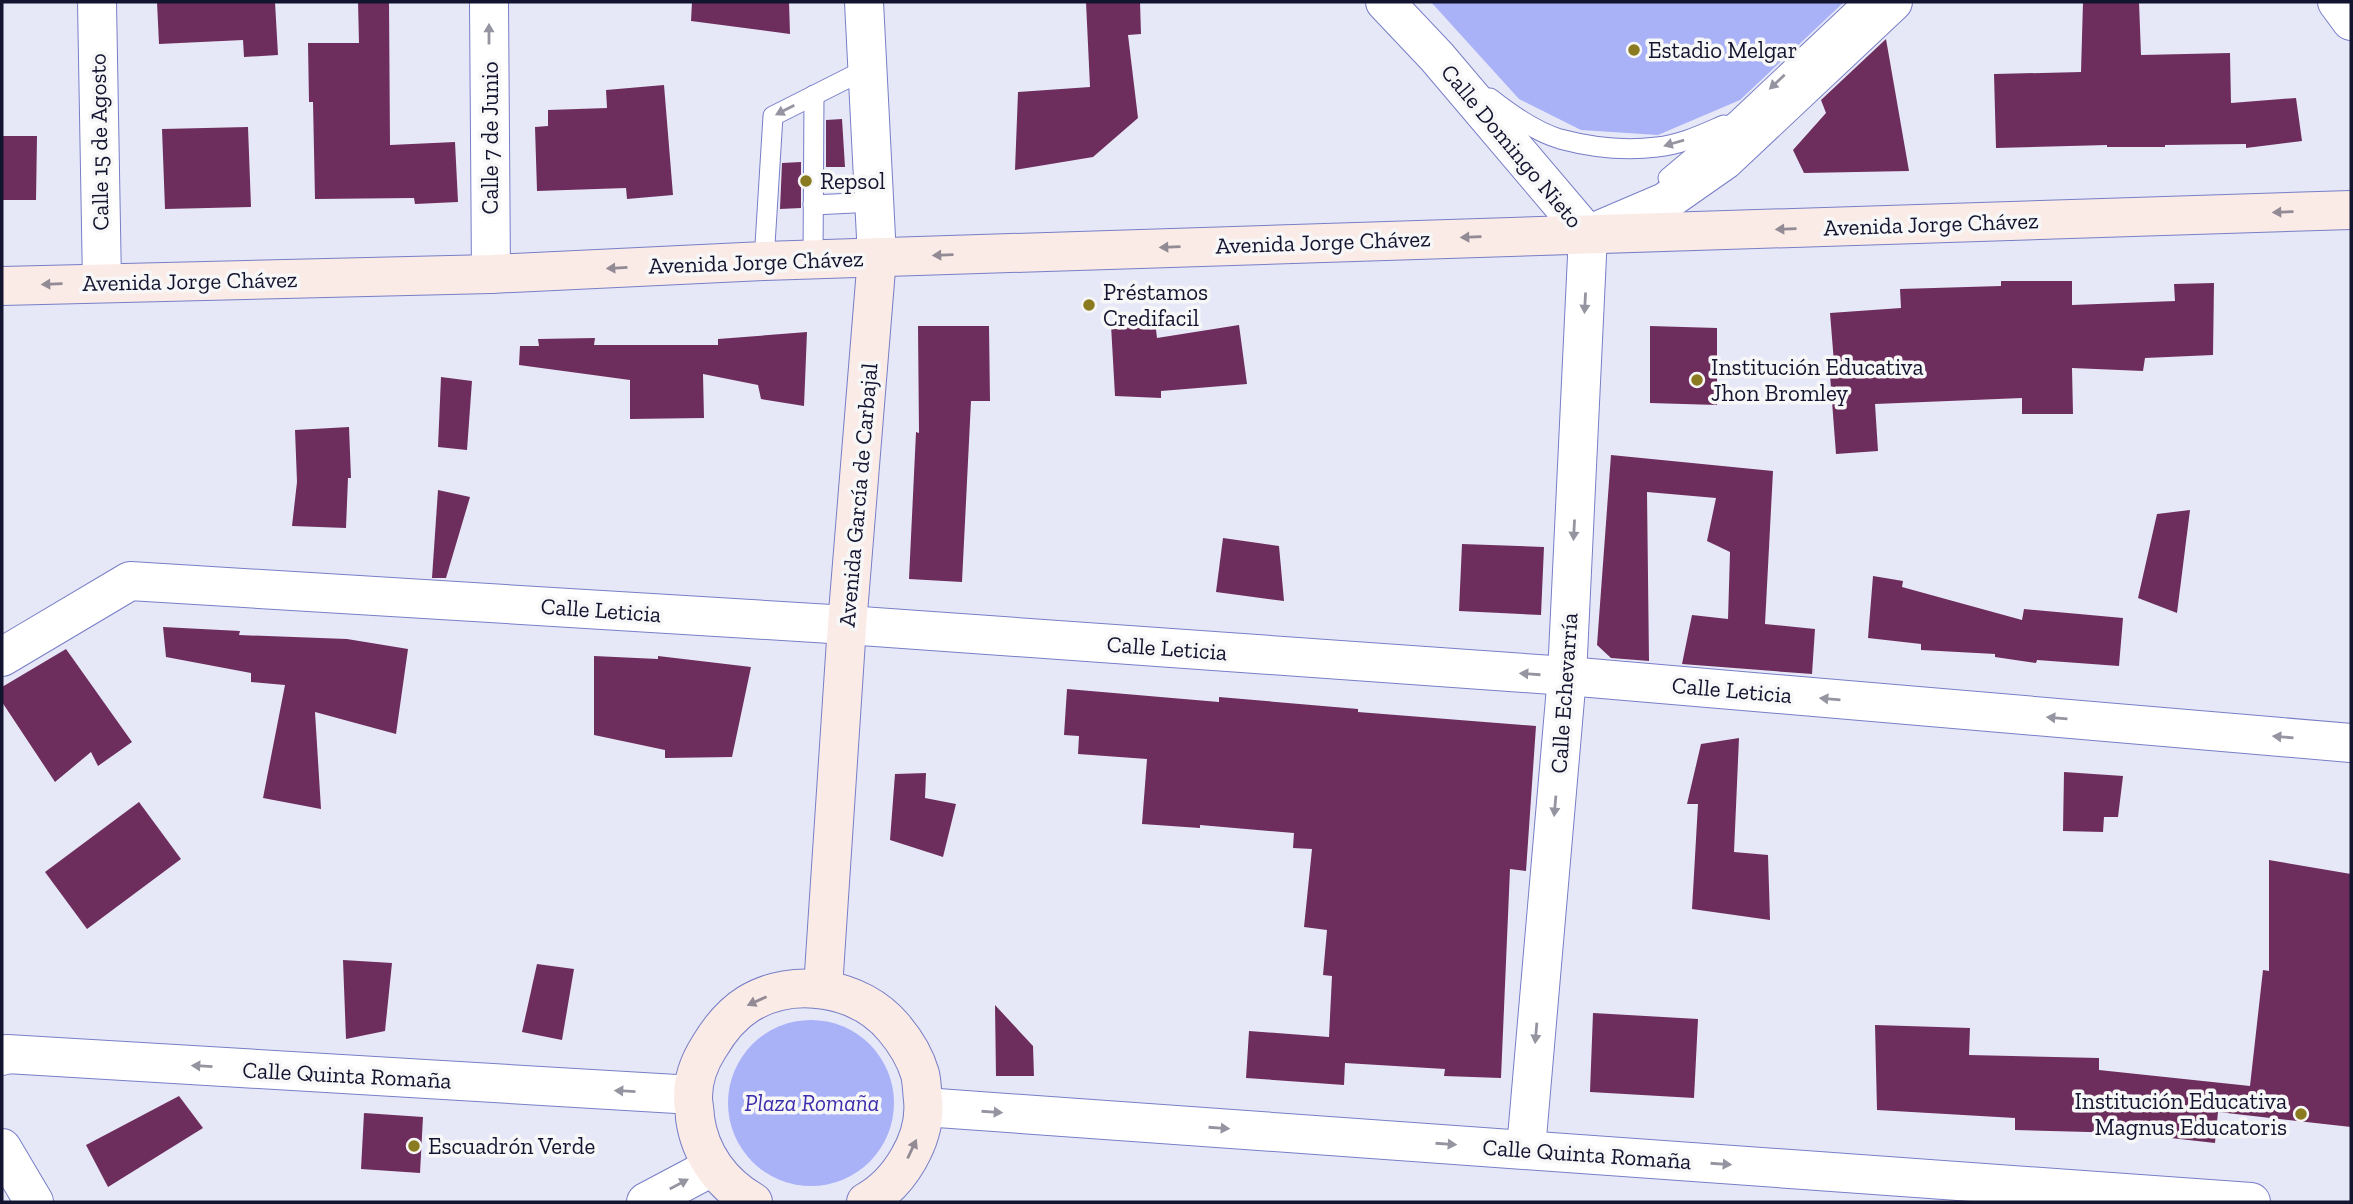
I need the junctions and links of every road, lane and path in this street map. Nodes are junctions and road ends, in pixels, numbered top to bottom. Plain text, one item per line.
1 (97, 2) edge
2 (489, 2) edge
3 (864, 2) edge
4 (1385, 2) edge
5 (1862, 2) edge
6 (1893, 2) edge
7 (2337, 2) edge
8 (2351, 21) edge
9 (1437, 57) junction
10 (868, 68) junction
11 (814, 95) junction
12 (1738, 119) junction
13 (874, 202) junction
14 (813, 205) junction
15 (2351, 210) edge
16 (1583, 229) junction
17 (877, 257) junction
18 (813, 260) junction
19 (764, 261) junction
20 (491, 274) junction
21 (102, 283) junction
22 (2, 286) edge
23 (847, 625) junction
24 (2, 657) edge
25 (1567, 676) junction
26 (2351, 743) edge
27 (822, 988) junction
28 (2, 1056) edge
29 (693, 1095) junction
30 (924, 1107) junction
31 (2, 1148) edge
32 (1526, 1149) junction
33 (712, 1167) junction
34 (34, 1202) edge
35 (646, 1202) edge
36 (753, 1202) edge
37 (869, 1202) edge
38 (2251, 1202) edge

1 - 21 street, Calle 15 de Agosto
20 -> 2 street, Calle 7 de Junio
3 - 10 street, Avenida García de Carbajal
4 - 9 street, Calle Domingo Nieto
5 -> 12 lane, Avenida Jorge Chávez
6 - 16 street
7 - 8 street
12 -> 9 lane, Calle Domingo Nieto
9 - 16 street, Calle Domingo Nieto
10 - 11 lane
10 - 13 street, Avenida García de Carbajal
11 - 14 lane
11 -> 19 lane
12 - 16 lane, Avenida Jorge Chávez
13 - 14 lane
13 - 17 street, Avenida García de Carbajal
14 - 18 lane
15 -> 16 main road, Avenida Jorge Chávez
16 -> 17 main road, Avenida Jorge Chávez
16 -> 25 street, Calle Echevarría
17 - 18 main road, Avenida Jorge Chávez
17 - 23 main road, Avenida García de Carbajal
18 - 19 main road, Avenida Jorge Chávez
19 -> 20 main road, Avenida Jorge Chávez
20 - 21 main road, Avenida Jorge Chávez
21 -> 22 main road, Avenida Jorge Chávez
23 - 24 street, Calle Leticia
25 -> 23 street, Calle Leticia
23 - 27 main road, Avenida García de Carbajal
26 -> 25 street, Calle Leticia
25 -> 32 street, Calle Echevarría
27 -> 29 main road
27 - 30 main road
29 -> 28 street, Calle Quinta Romaña
29 - 33 main road
30 -> 32 street, Calle Quinta Romaña
37 -> 30 main road
31 - 34 street
32 -> 38 street, Calle Quinta Romaña
35 -> 33 street
33 - 36 main road

